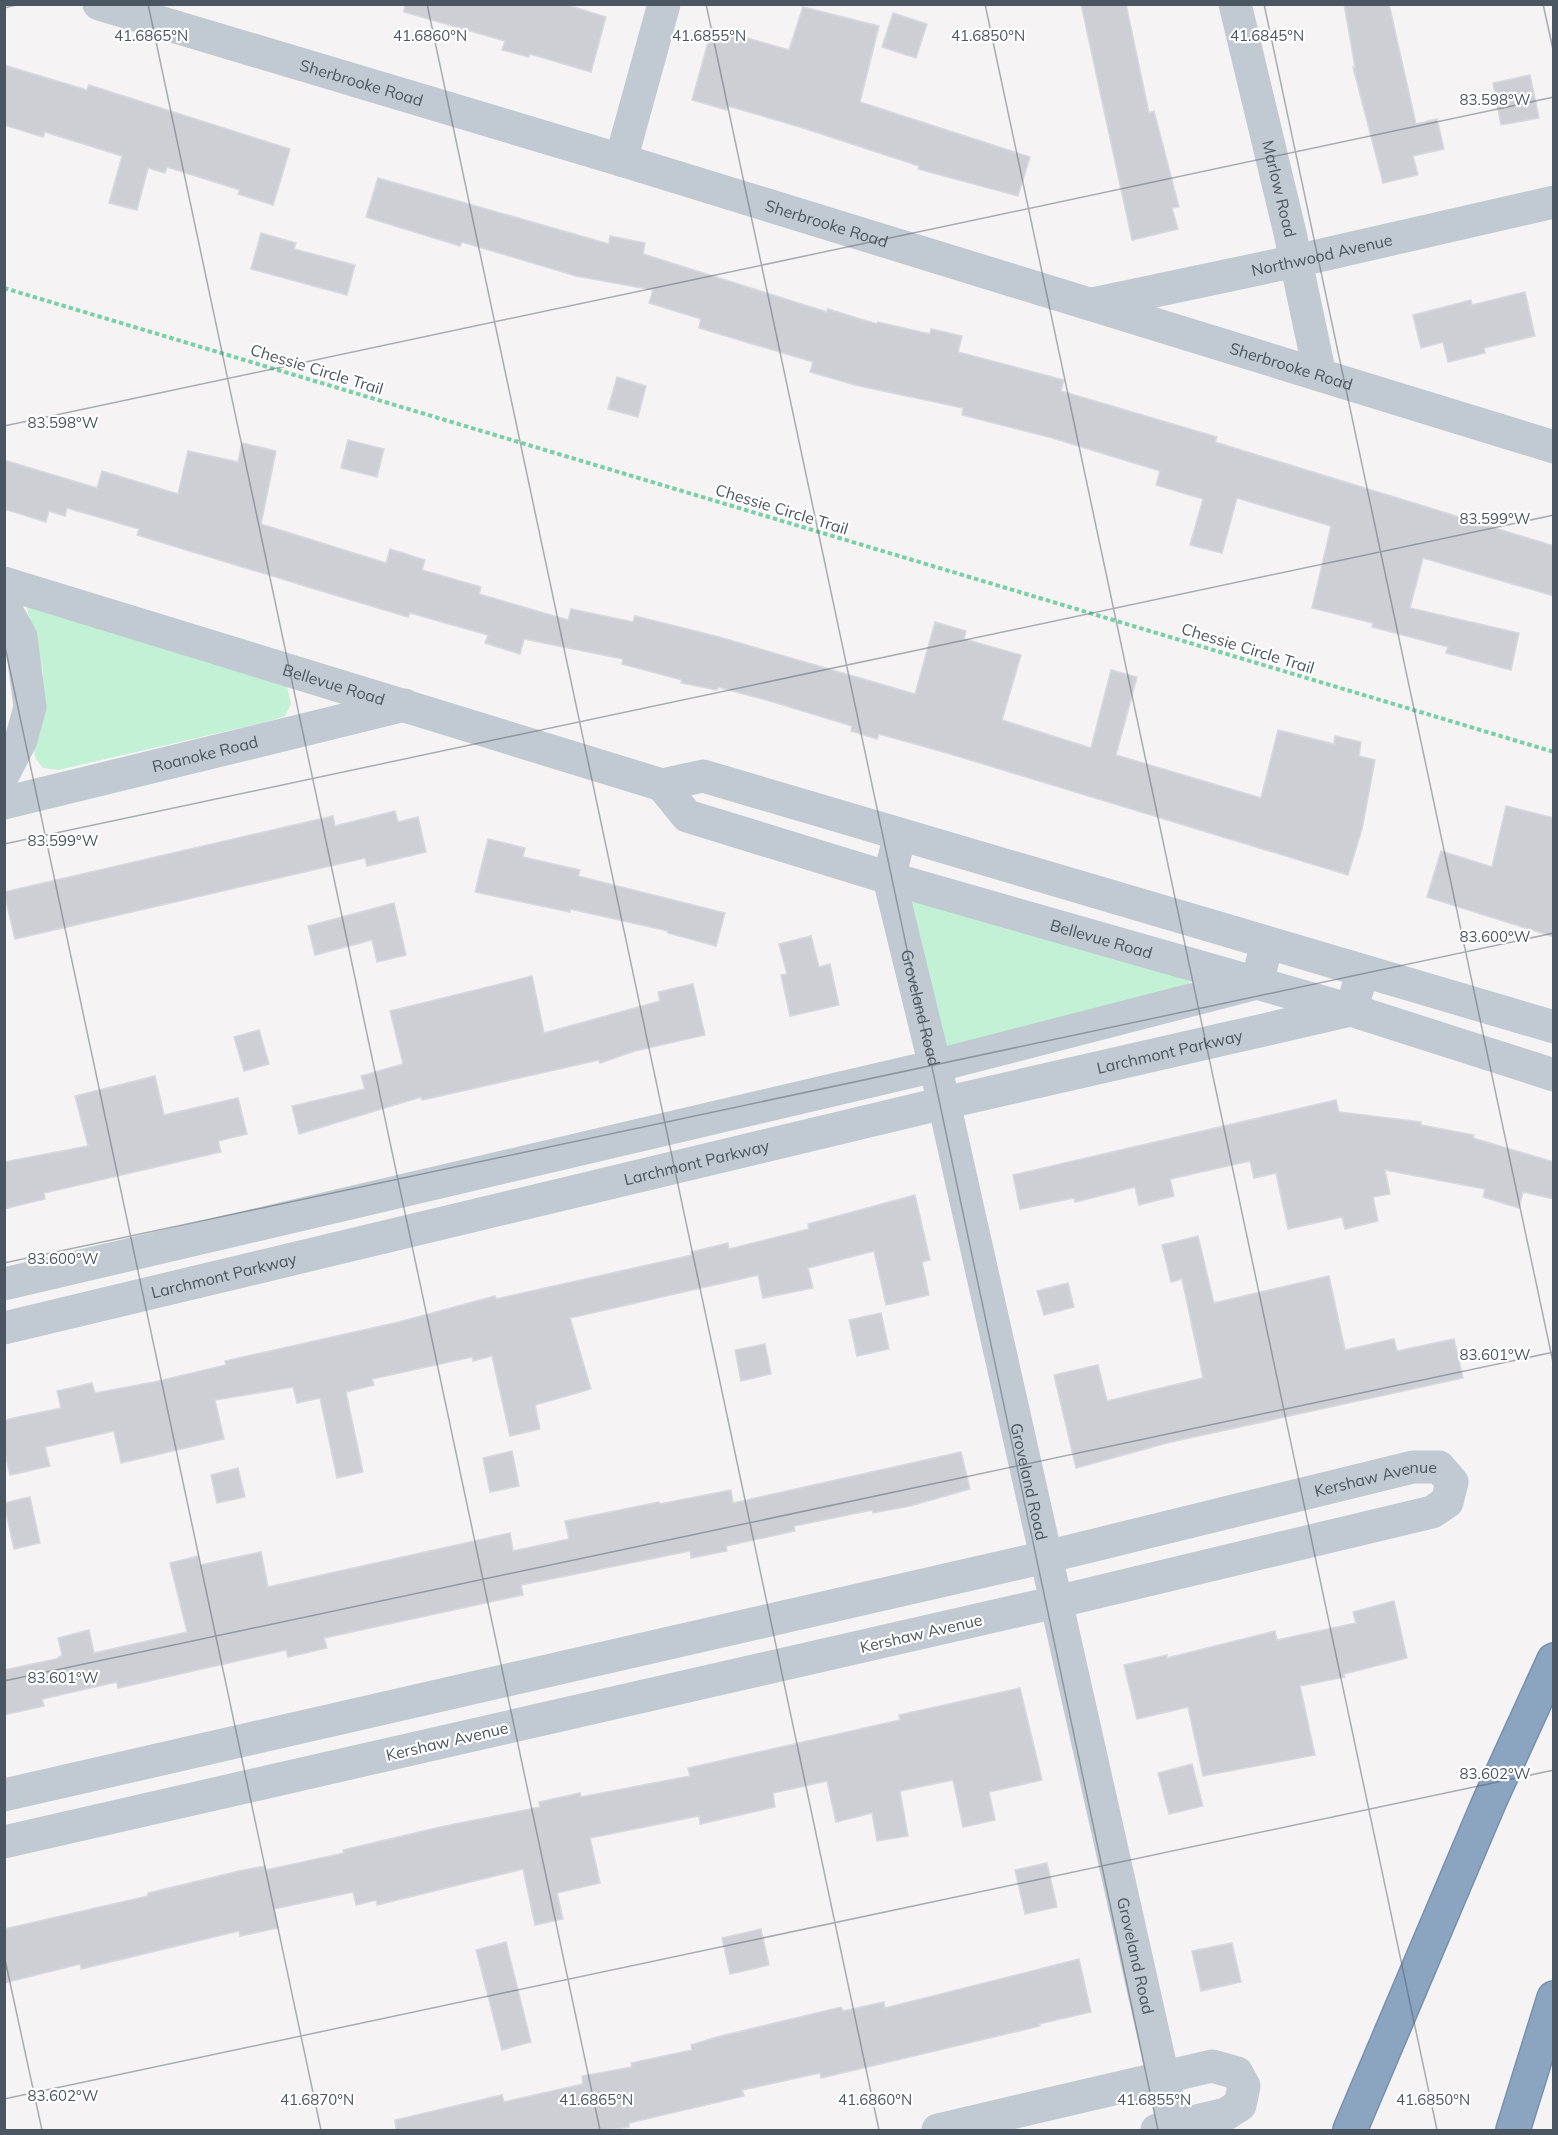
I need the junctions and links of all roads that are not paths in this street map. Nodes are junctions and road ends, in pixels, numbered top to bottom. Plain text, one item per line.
1 (99, 4) edge
2 (664, 4) edge
3 (1235, 4) edge
4 (621, 160) junction
5 (1554, 202) edge
6 (1296, 261) junction
7 (1089, 305) junction
8 (1320, 375) junction
9 (1554, 447) edge
10 (4, 583) edge
11 (4, 606) edge
12 (405, 705) junction
13 (4, 773) edge
14 (662, 785) junction
15 (4, 802) edge
16 (900, 835) junction
17 (889, 878) junction
18 (1267, 943) junction
19 (1363, 971) junction
20 (1257, 983) junction
21 (1351, 1010) junction
22 (1554, 1027) edge
23 (935, 1066) junction
24 (1554, 1075) edge
25 (944, 1103) junction
26 (4, 1284) edge
27 (4, 1328) edge
28 (1046, 1557) junction
29 (1056, 1602) junction
30 (1554, 1660) edge
31 (4, 1795) edge
32 (4, 1842) edge
33 (1554, 1998) edge
34 (1162, 2078) junction
35 (1168, 2129) edge
36 (938, 2130) edge
37 (1350, 2130) edge
38 (1513, 2130) edge

1 - 4 street, Sherbrooke Road
2 - 4 street
3 - 6 street, Marlow Road
4 - 7 street, Sherbrooke Road
5 - 6 street, Northwood Avenue
6 - 7 street, Northwood Avenue
6 - 8 street, Marlow Road
7 - 8 street, Sherbrooke Road
8 - 9 street, Sherbrooke Road
10 - 12 street, Bellevue Road
11 - 13 street
12 - 14 street, Bellevue Road
12 - 15 street, Roanoke Road
14 - 16 street, Bellevue Road
14 - 17 street, Bellevue Road
16 - 17 street, Groveland Road
16 - 18 street, Bellevue Road
17 - 20 street, Bellevue Road
17 - 23 street, Groveland Road
18 - 19 street, Bellevue Road
18 - 20 street
19 - 21 street
19 - 22 street, Bellevue Road
20 - 21 street, Bellevue Road
20 - 23 street
21 - 24 street, Bellevue Road
21 - 25 street, Larchmont Parkway
23 - 25 street, Groveland Road
23 - 26 street
25 - 27 street, Larchmont Parkway
25 - 28 street, Groveland Road
28 - 29 street, Groveland Road
28 - 29 street, Kershaw Avenue
28 - 31 street, Kershaw Avenue
29 - 32 street, Kershaw Avenue
29 - 34 street, Groveland Road
30 - 37 highway
33 - 38 highway
34 - 35 street, Groveland Road
34 - 35 street
34 - 36 street

